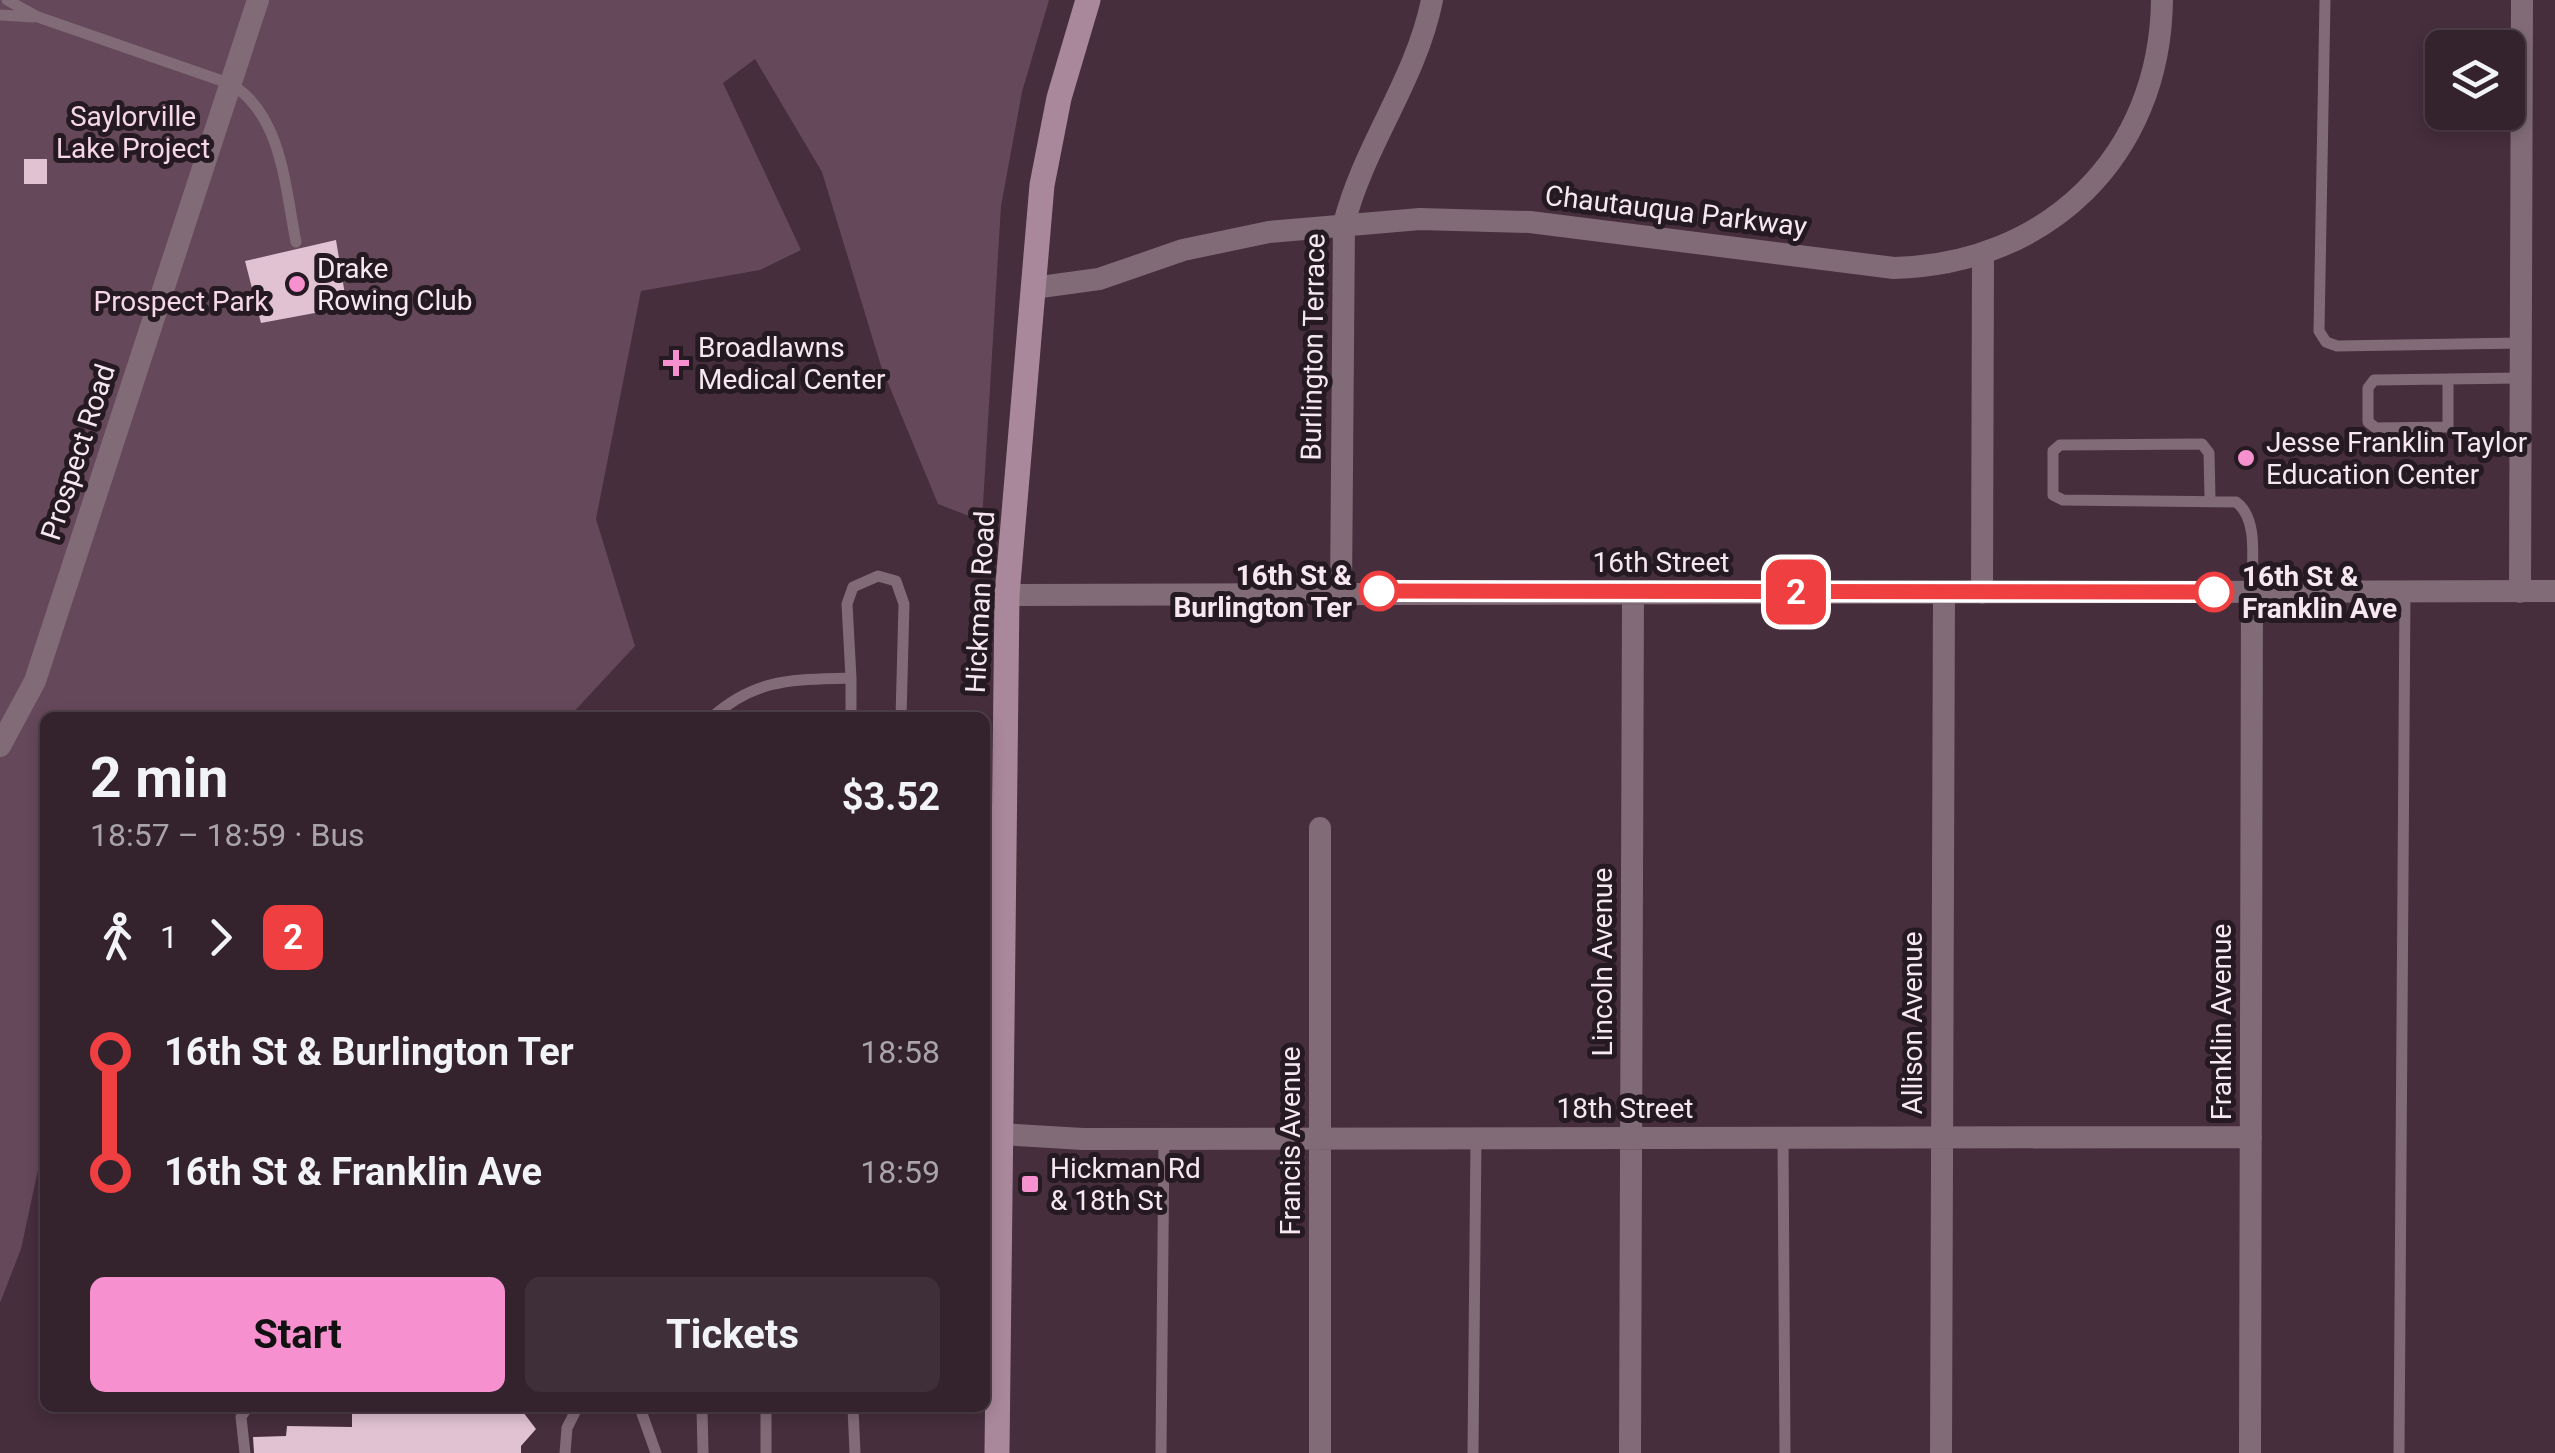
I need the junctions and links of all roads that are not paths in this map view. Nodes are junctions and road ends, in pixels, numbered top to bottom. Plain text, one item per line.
1 (6, 0) edge
2 (258, 0) edge
3 (1088, 0) edge
4 (1432, 0) edge
5 (2162, 0) edge
6 (2325, 0) edge
7 (2522, 0) edge
8 (0, 15) edge
9 (38, 17) junction
10 (231, 84) junction
11 (1344, 224) junction
12 (296, 242) dead end
13 (1983, 256) junction
14 (1033, 288) junction
15 (2520, 343) junction
16 (2520, 378) junction
17 (2448, 379) junction
18 (2210, 498) junction
19 (1341, 591) junction
20 (2555, 591) edge
21 (1633, 592) junction
22 (1982, 592) junction
23 (2252, 592) junction
24 (2405, 592) junction
25 (2520, 592) junction
26 (1944, 593) junction
27 (1006, 595) junction
28 (851, 678) junction
29 (718, 712) edge
30 (851, 712) edge
31 (901, 712) edge
32 (0, 746) edge
33 (1320, 828) dead end
34 (992, 1134) edge
35 (1783, 1137) junction
36 (1941, 1137) junction
37 (2251, 1137) junction
38 (1164, 1138) junction
39 (1320, 1138) junction
40 (1476, 1138) junction
41 (1632, 1138) junction
42 (243, 1412) edge
43 (575, 1412) edge
44 (641, 1412) edge
45 (702, 1412) edge
46 (766, 1412) edge
47 (853, 1412) edge
48 (245, 1453) edge
49 (565, 1453) edge
50 (656, 1453) edge
51 (703, 1453) edge
52 (766, 1453) edge
53 (855, 1453) edge
54 (997, 1453) edge
55 (1161, 1453) edge
56 (1320, 1453) edge
57 (1473, 1453) edge
58 (1630, 1453) edge
59 (1785, 1453) edge
60 (1942, 1453) edge
61 (2250, 1453) edge
62 (2399, 1453) edge

1 - 9 lane
2 - 10 street, Prospect Road
3 - 14 main road, Hickman Road
4 - 11 street, Burlington Terrace
5 - 13 street, Chautauqua Parkway
6 - 15 lane
7 - 15 street
8 - 9 lane
9 - 10 lane
10 - 12 lane
10 - 32 street, Prospect Road
11 - 13 street, Chautauqua Parkway
11 - 14 street, Chautauqua Parkway
11 - 19 street, Burlington Terrace
13 - 22 street
14 - 27 main road, Hickman Road
15 - 16 street
16 - 17 lane
16 - 25 street
17 - 17 lane
18 - 18 lane
18 - 23 lane
19 - 21 street, 16th Street
19 - 27 street, 16th Street
20 - 25 street, 16th Street
21 - 26 street, 16th Street
21 - 41 street, Lincoln Avenue
22 - 23 street, 16th Street
22 - 26 street, 16th Street
23 - 24 street, 16th Street
23 - 37 street, Franklin Avenue
24 - 25 street, 16th Street
24 - 62 lane
26 - 36 street, Allison Avenue
27 - 34 main road, Hickman Road
28 - 29 lane
28 - 30 lane
28 - 31 lane
33 - 39 street, Francis Avenue
34 - 38 street, 18th Street
34 - 54 main road, Hickman Road
35 - 36 street, 18th Street
35 - 41 street, 18th Street
35 - 59 lane
36 - 37 street, 18th Street
36 - 60 street, Allison Avenue
37 - 61 street, Franklin Avenue
38 - 39 street, 18th Street
38 - 55 lane
39 - 40 street, 18th Street
39 - 56 street, Francis Avenue
40 - 41 street, 18th Street
40 - 57 lane
41 - 58 street, Lincoln Avenue
42 - 48 lane
43 - 49 lane
44 - 50 lane
45 - 51 lane
46 - 52 lane
47 - 53 lane

